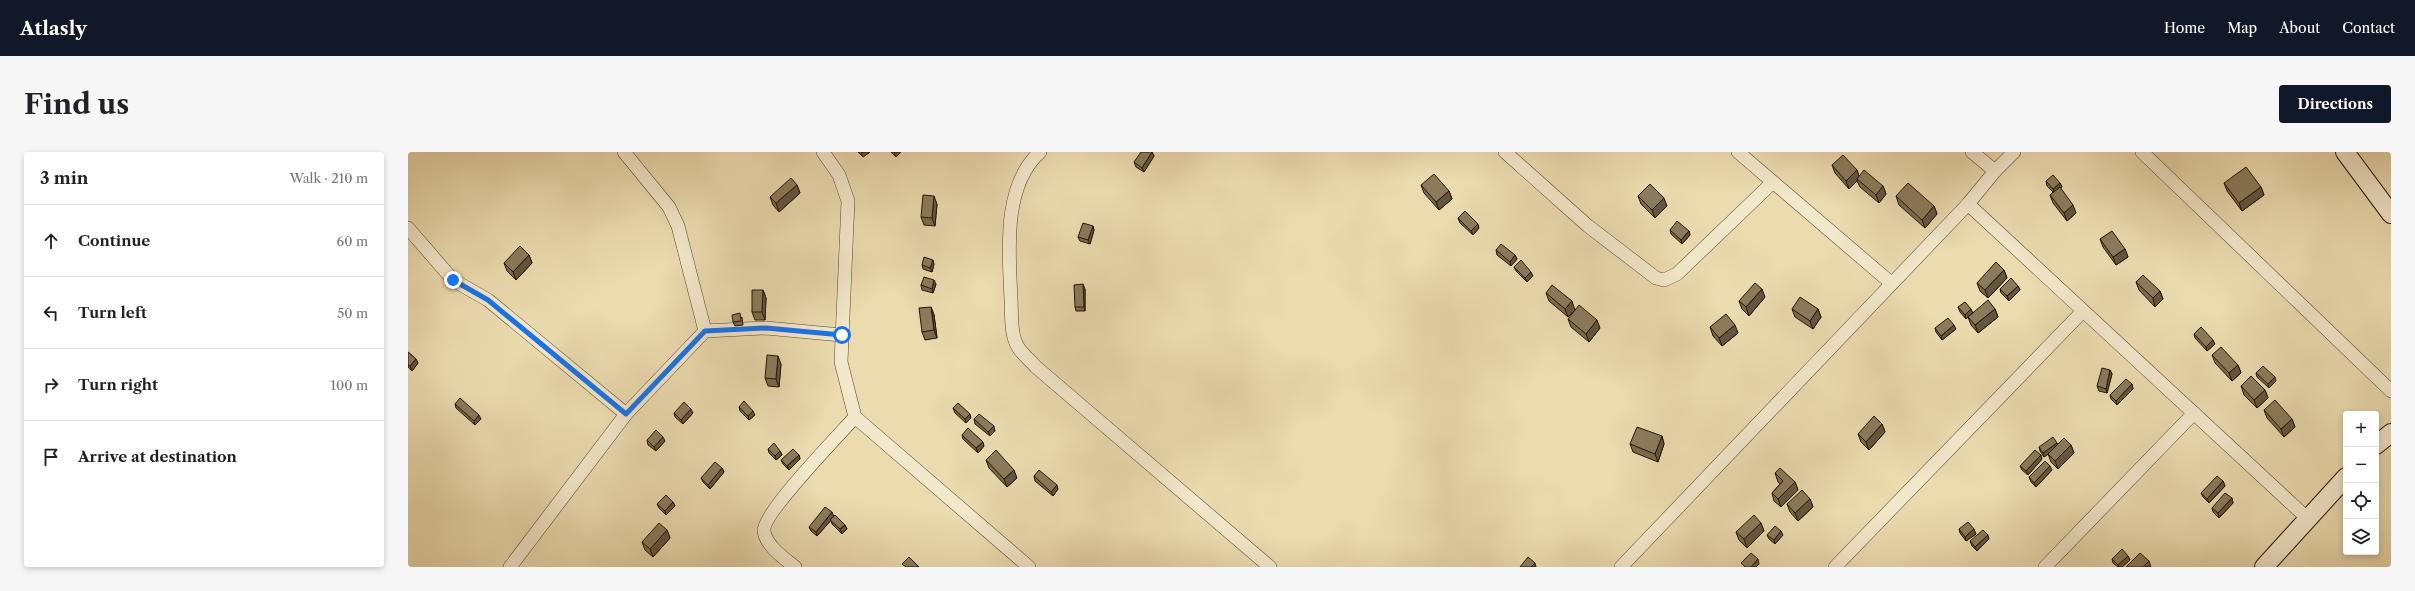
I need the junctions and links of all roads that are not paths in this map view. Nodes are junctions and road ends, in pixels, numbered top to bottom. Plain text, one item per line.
1 (624, 152) edge
2 (823, 152) edge
3 (1040, 152) edge
4 (1505, 152) edge
5 (1738, 152) edge
6 (1972, 152) edge
7 (2014, 152) edge
8 (2142, 152) edge
9 (2345, 152) edge
10 (1994, 171) junction
11 (1772, 183) junction
12 (1968, 204) junction
13 (2391, 214) edge
14 (408, 228) edge
15 (1891, 283) junction
16 (2083, 311) junction
17 (705, 331) junction
18 (842, 335) junction
19 (2391, 391) edge
20 (2194, 413) junction
21 (626, 414) junction
22 (855, 418) junction
23 (2391, 433) edge
24 (2379, 443) edge
25 (2343, 480) edge
26 (2307, 518) junction
27 (510, 567) edge
28 (795, 567) edge
29 (1029, 567) edge
30 (1270, 567) edge
31 (1621, 567) edge
32 (1835, 567) edge
33 (2045, 567) edge
34 (2264, 567) edge

1 - 17 street
2 - 18 street
3 - 30 street
4 - 11 street
5 - 11 street
6 - 10 street
7 - 10 street
8 - 19 street
9 - 13 street
10 - 12 street
11 - 15 street
12 - 15 street
12 - 16 street
14 - 21 street
15 - 31 street
16 - 20 street
16 - 32 street
17 - 18 street
17 - 21 street
18 - 22 street
20 - 26 street
20 - 33 street
21 - 27 street
22 - 28 street
22 - 29 street
23 - 24 street
25 - 26 street
26 - 34 street

